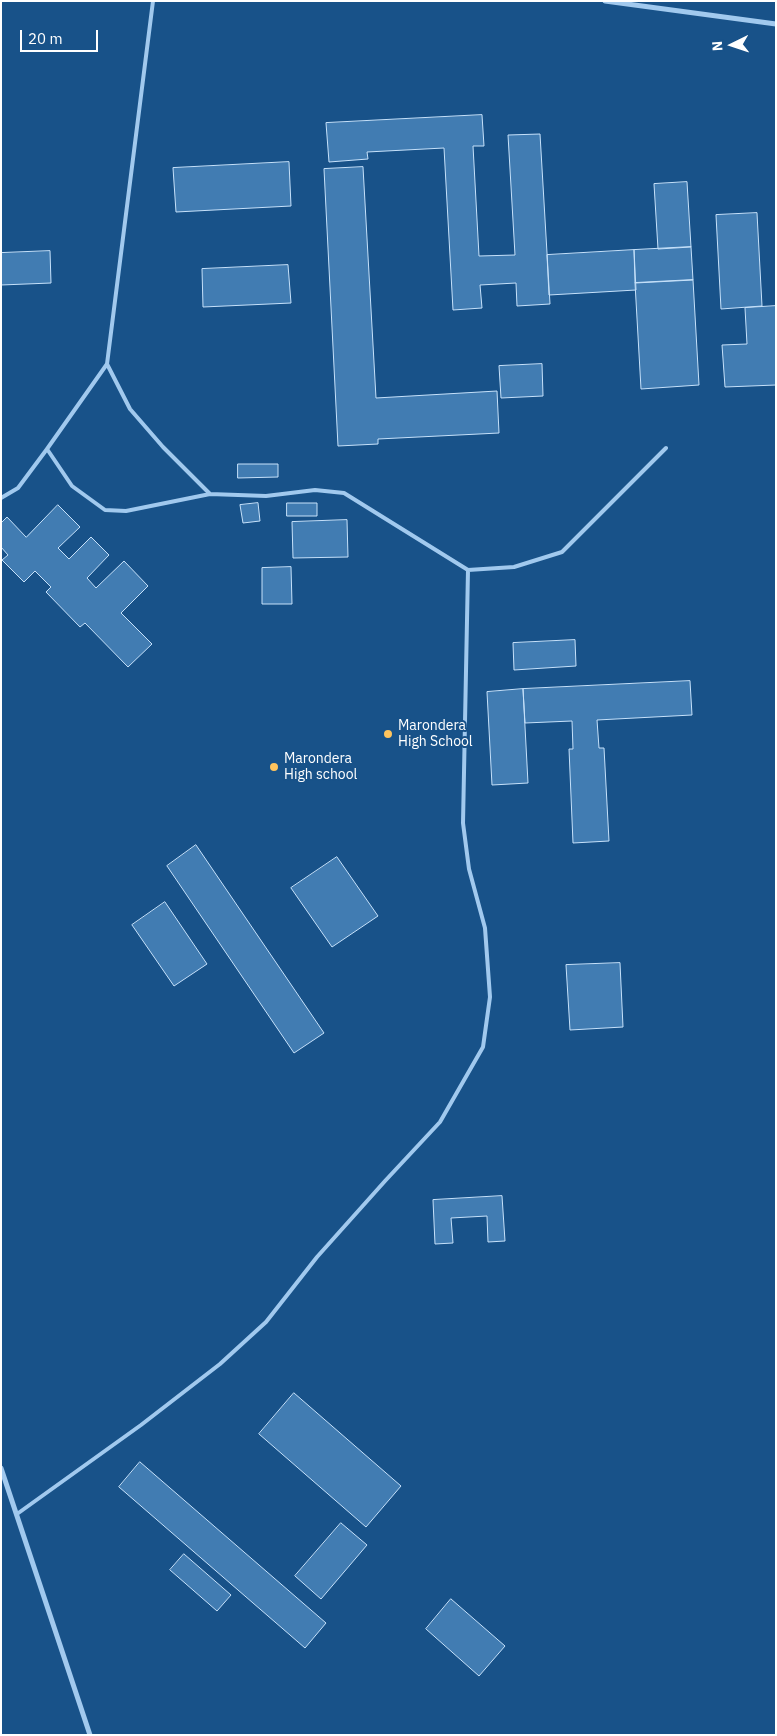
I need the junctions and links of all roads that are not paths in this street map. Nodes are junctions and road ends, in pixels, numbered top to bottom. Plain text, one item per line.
1 (153, 1) edge
2 (605, 1) edge
3 (776, 24) edge
4 (107, 364) junction
5 (666, 448) dead end
6 (47, 450) junction
7 (210, 494) junction
8 (1, 498) edge
9 (468, 570) junction
10 (1, 1468) edge
11 (16, 1514) junction
12 (90, 1735) edge

1 - 4 lane
2 - 3 street
4 - 6 lane
4 - 7 lane
5 - 9 lane
6 - 7 lane
6 - 8 lane
7 - 9 lane
9 - 11 lane
10 - 11 street
11 - 12 street

